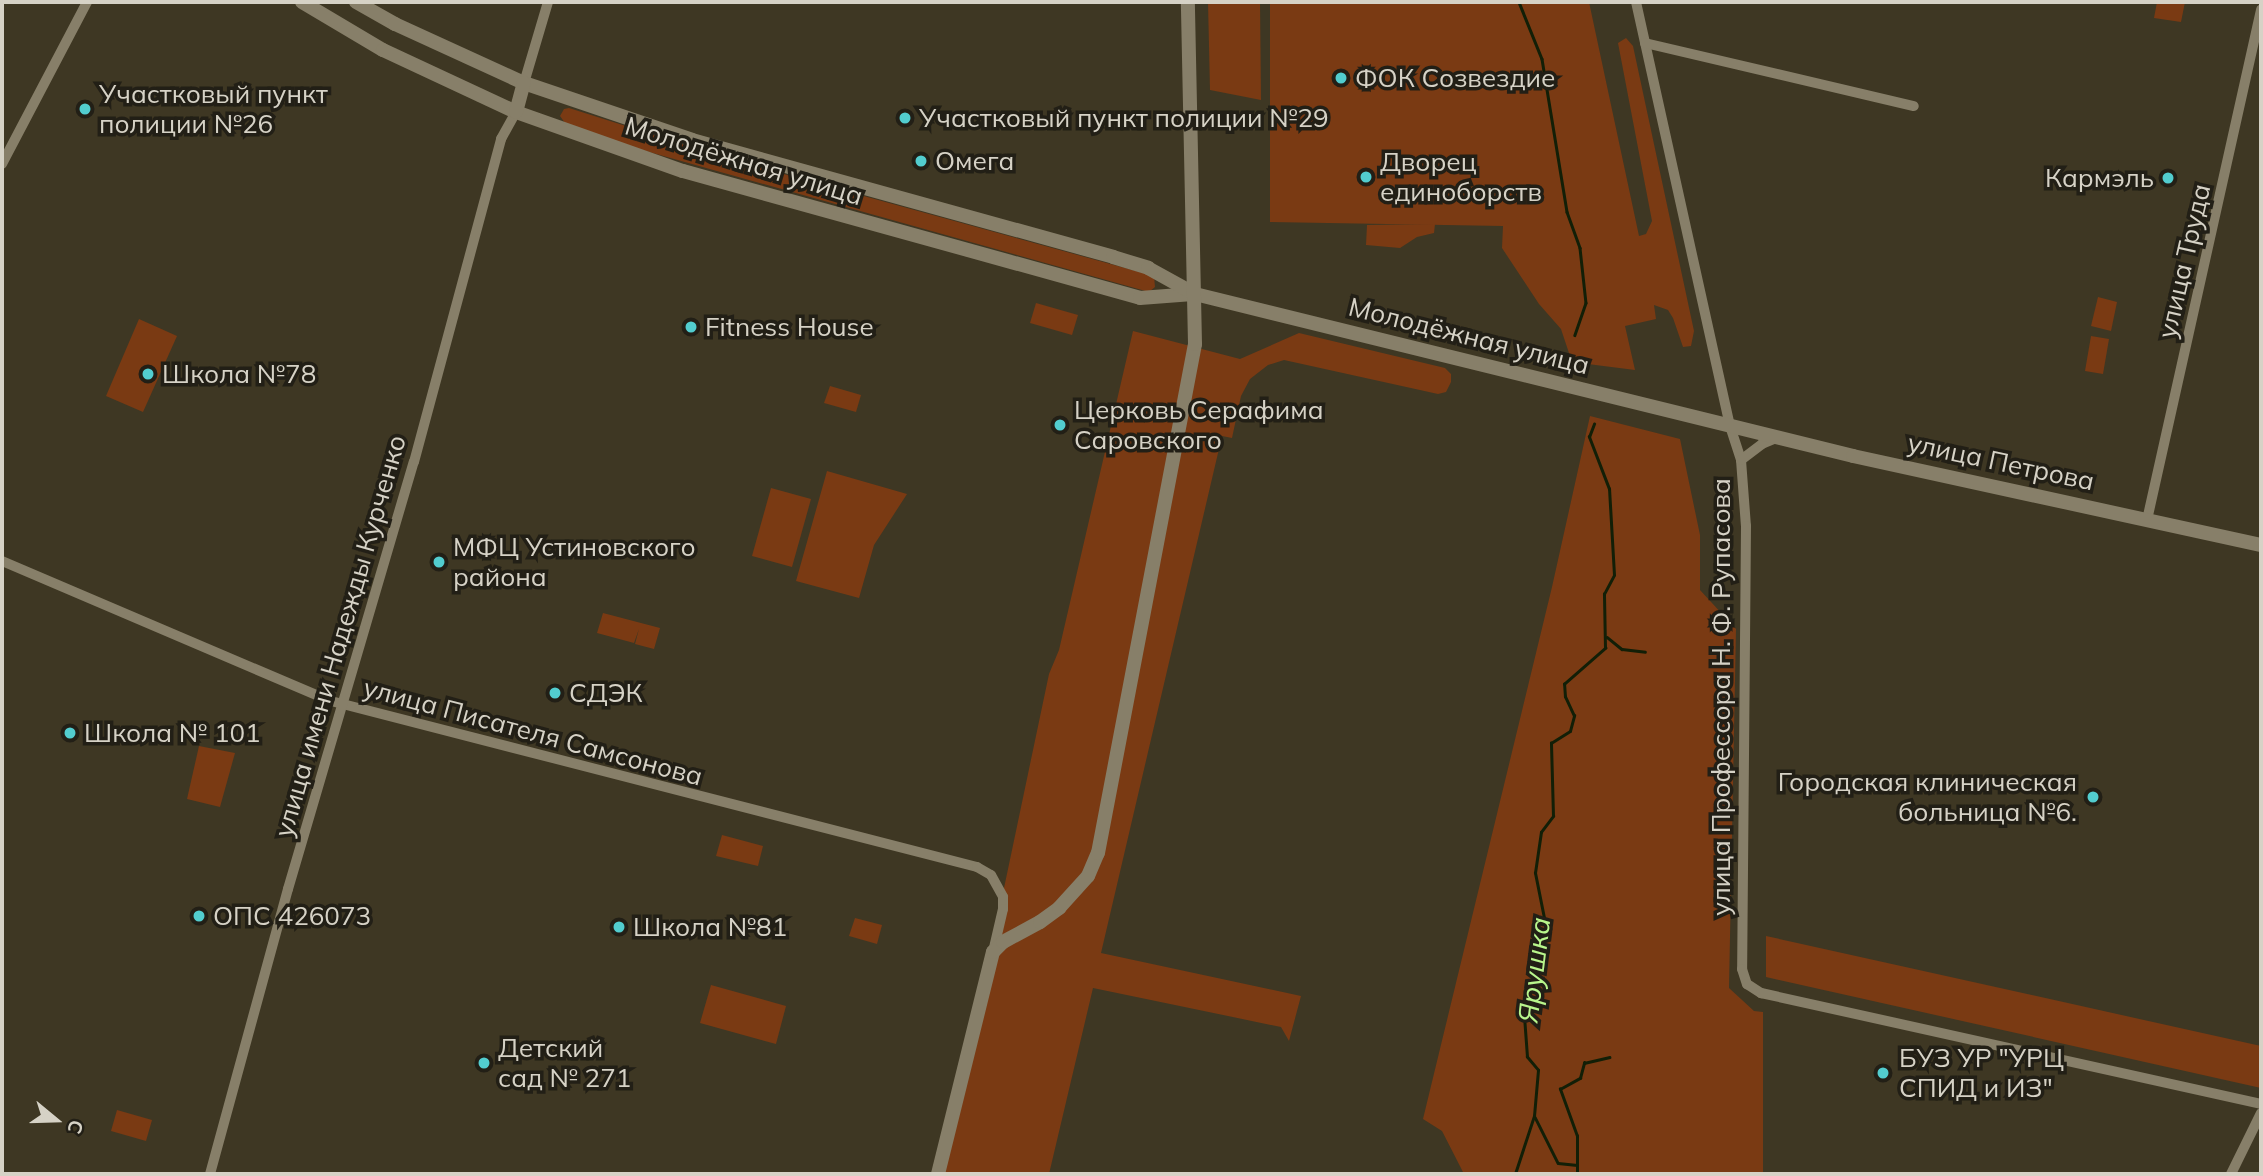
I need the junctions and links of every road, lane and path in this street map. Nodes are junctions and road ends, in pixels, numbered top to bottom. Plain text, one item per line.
1 (87, 2) edge
2 (302, 2) edge
3 (356, 2) edge
4 (548, 2) edge
5 (1188, 2) edge
6 (1636, 2) edge
7 (2261, 10) edge
8 (1645, 44) junction
9 (2249, 63) junction
10 (2261, 66) edge
11 (524, 83) junction
12 (1914, 106) dead end
13 (516, 112) junction
14 (2, 164) edge
15 (1195, 294) junction
16 (1731, 426) junction
17 (1778, 437) junction
18 (1741, 460) junction
19 (2147, 520) junction
20 (2261, 545) edge
21 (2, 561) edge
22 (343, 704) junction
23 (993, 952) junction
24 (2261, 1104) edge
25 (2261, 1113) edge
26 (210, 1174) edge
27 (938, 1174) edge
28 (2231, 1174) edge

1 - 14 street
2 - 13 main road, Молодёжная улица
3 - 11 main road, Молодёжная улица
4 - 11 street
5 - 15 main road
6 - 8 street, улица Профессора Н. Ф. Рупасова
7 - 9 street, улица Труда
8 - 12 street
8 - 16 street, улица Профессора Н. Ф. Рупасова
9 - 10 street
9 - 19 street, улица Труда
11 - 13 main road
11 - 15 main road, Молодёжная улица
13 - 15 main road, Молодёжная улица
13 - 22 street, улица имени Надежды Курченко
15 - 16 main road, Молодёжная улица
15 - 23 main road
16 - 17 main road, улица Петрова
16 - 18 street, улица Профессора Н. Ф. Рупасова
17 - 18 street
17 - 19 main road, улица Петрова
18 - 24 street, улица Профессора Н. Ф. Рупасова
19 - 20 main road, улица Петрова
21 - 22 street, улица Писателя Самсонова
22 - 23 street, улица Писателя Самсонова
22 - 26 street, улица имени Надежды Курченко
23 - 27 main road
25 - 28 street

